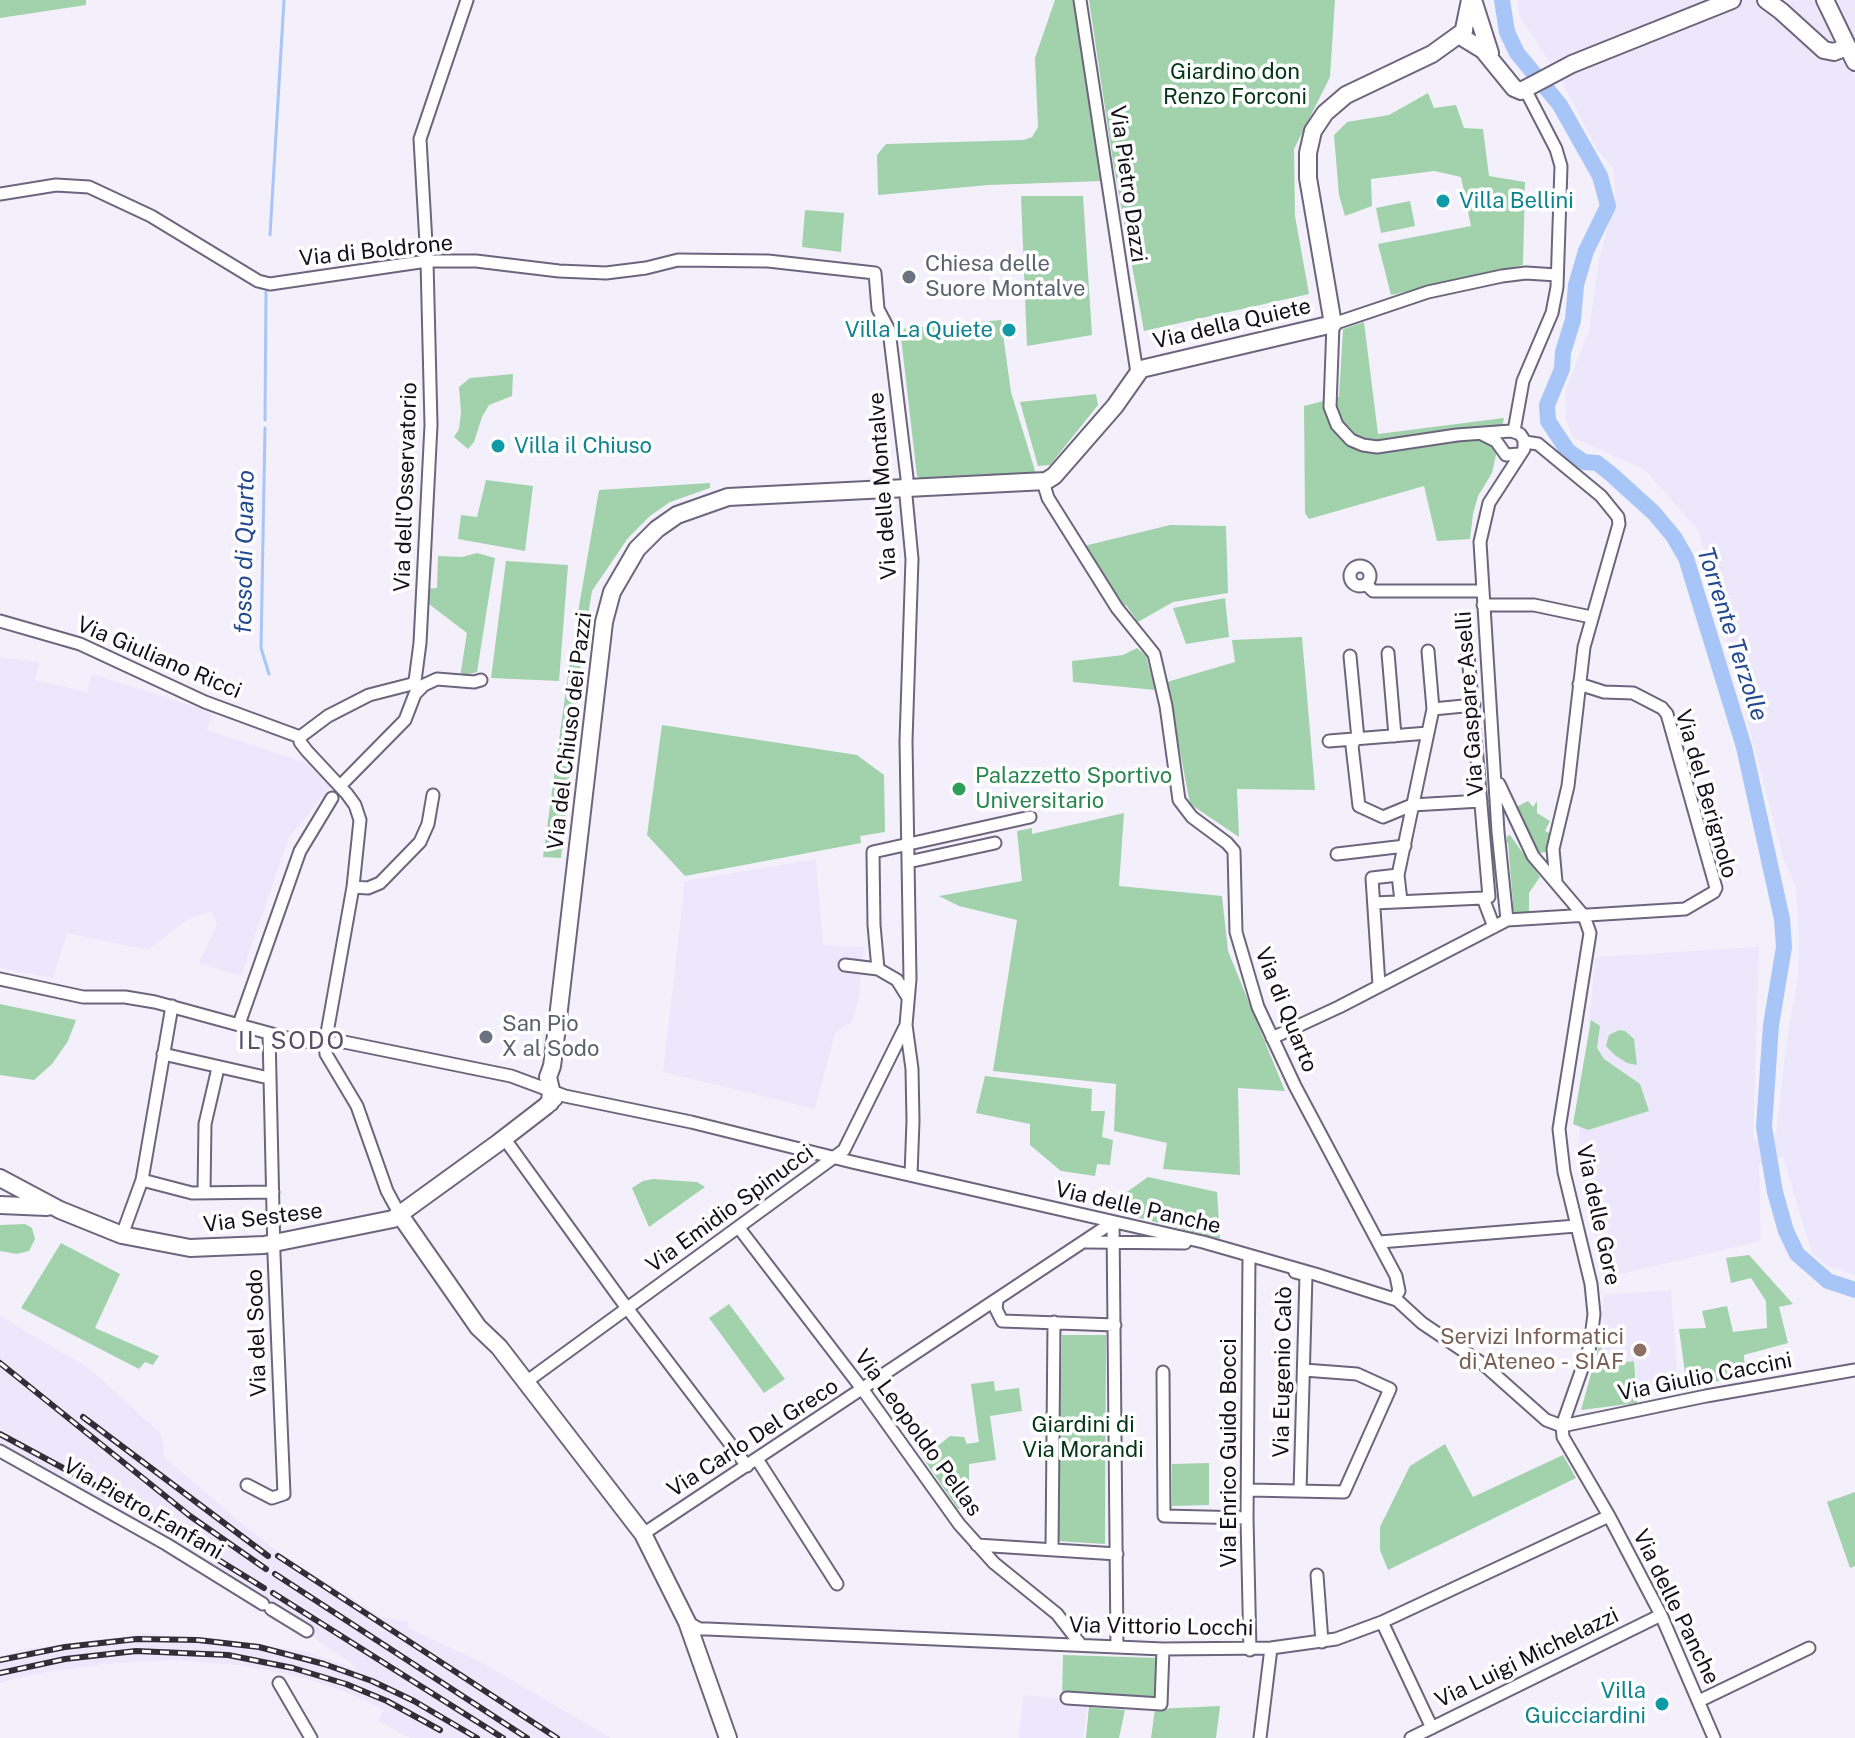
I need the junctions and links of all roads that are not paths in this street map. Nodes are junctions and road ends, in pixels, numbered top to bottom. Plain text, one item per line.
1 (467, 0) edge
2 (1080, 0) edge
3 (1471, 0) edge
4 (1732, 0) edge
5 (1766, 0) edge
6 (1825, 0) edge
7 (1473, 35) junction
8 (1851, 55) edge
9 (1528, 90) junction
10 (0, 194) edge
11 (427, 261) junction
12 (875, 273) joint
13 (1557, 275) junction
14 (1333, 324) junction
15 (1137, 373) junction
16 (1511, 432) junction
17 (1482, 434) junction
18 (1525, 442) junction
19 (1501, 450) junction
20 (1520, 454) junction
21 (1043, 482) junction
22 (1498, 487) junction
23 (906, 488) junction
24 (1367, 554) dead end
25 (1482, 591) junction
26 (1483, 605) junction
27 (1591, 617) junction
28 (0, 621) edge
29 (1467, 643) dead end
30 (1428, 651) dead end
31 (1388, 653) dead end
32 (1350, 656) dead end
33 (481, 680) dead end
34 (1579, 684) junction
35 (1474, 705) junction
36 (1433, 709) junction
37 (1428, 733) junction
38 (1395, 736) junction
39 (300, 737) junction
40 (1356, 739) junction
41 (1329, 741) dead end
42 (1496, 776) junction
43 (340, 786) junction
44 (433, 795) dead end
45 (332, 798) dead end
46 (1481, 801) junction
47 (1412, 805) junction
48 (1030, 817) dead end
49 (1517, 824) junction
50 (1498, 832) junction
51 (908, 843) junction
52 (995, 843) dead end
53 (1405, 846) junction
54 (1337, 854) dead end
55 (908, 862) junction
56 (1398, 875) junction
57 (353, 887) junction
58 (1558, 887) junction
59 (1483, 898) junction
60 (1401, 901) junction
61 (1374, 903) junction
62 (1584, 916) junction
63 (1549, 917) junction
64 (1507, 920) junction
65 (1494, 927) junction
66 (845, 965) dead end
67 (878, 969) junction
68 (0, 979) edge
69 (1379, 985) junction
70 (907, 996) junction
71 (172, 1006) junction
72 (239, 1024) junction
73 (906, 1025) junction
74 (269, 1033) junction
75 (1272, 1038) junction
76 (325, 1044) junction
77 (163, 1054) junction
78 (218, 1068) junction
79 (269, 1078) junction
80 (553, 1095) junction
81 (504, 1138) junction
82 (837, 1157) junction
83 (911, 1175) junction
84 (0, 1178) edge
85 (142, 1180) junction
86 (204, 1192) junction
87 (273, 1192) junction
88 (0, 1205) edge
89 (60, 1210) junction
90 (400, 1215) junction
91 (1113, 1222) junction
92 (1576, 1226) junction
93 (739, 1228) junction
94 (122, 1235) junction
95 (1085, 1242) junction
96 (1203, 1242) junction
97 (1380, 1242) junction
98 (274, 1243) junction
99 (1114, 1244) junction
100 (1249, 1256) junction
101 (1289, 1267) junction
102 (1394, 1299) junction
103 (997, 1301) junction
104 (627, 1309) junction
105 (1054, 1322) junction
106 (1115, 1325) junction
107 (1304, 1370) junction
108 (1855, 1370) edge
109 (1163, 1372) dead end
110 (526, 1382) junction
111 (863, 1390) junction
112 (1562, 1426) junction
113 (0, 1451) edge
114 (752, 1462) junction
115 (247, 1485) dead end
116 (1249, 1490) junction
117 (1300, 1491) junction
118 (1609, 1516) junction
119 (1247, 1518) junction
120 (643, 1534) junction
121 (977, 1545) junction
122 (1052, 1550) junction
123 (1117, 1554) junction
124 (1317, 1575) dead end
125 (837, 1584) dead end
126 (1661, 1615) junction
127 (1382, 1622) junction
128 (693, 1625) junction
129 (307, 1631) dead end
130 (1322, 1642) junction
131 (1081, 1645) junction
132 (1117, 1647) junction
133 (1271, 1648) junction
134 (1809, 1648) dead end
135 (1163, 1649) junction
136 (1250, 1650) junction
137 (279, 1683) dead end
138 (1067, 1698) dead end
139 (1699, 1701) junction
140 (1432, 1728) junction
141 (726, 1730) edge
142 (311, 1738) edge
143 (1260, 1738) edge
144 (1411, 1738) edge
145 (1714, 1738) edge

1 - 11 street, Via dell'Osservatorio
2 - 15 street, Via Pietro Dazzi
3 - 7 main road
4 - 9 main road
5 - 8 main road
6 - 8 main road
7 - 9 main road
7 - 14 main road
9 - 13 street
10 - 11 street, Via di Boldrone
11 - 12 street, Via di Boldrone
11 - 39 street, Via dell'Osservatorio
12 - 23 street, Via delle Montalve
13 - 14 street
13 - 16 street
14 - 15 main road, Via della Quiete
14 - 17 street
15 - 21 main road, Via della Quiete
16 - 17 street
16 - 18 street
16 - 19 street
17 - 19 street
18 - 20 street
18 - 27 street
19 - 20 street
19 - 22 street, Via Gaspare Aselli
20 - 22 street, Via Gaspare Aselli
21 - 23 main road
21 - 75 street, Via di Quarto
22 - 25 street, Via Gaspare Aselli
23 - 51 street, Via delle Montalve
23 - 80 main road, Via del Chiuso dei Pazzi
24 - 25 street
25 - 26 street, Via Gaspare Aselli
26 - 27 street
26 - 42 street, Via Gaspare Aselli
27 - 34 street
28 - 39 street, Via Giuliano Ricci
29 - 35 street
30 - 36 street
31 - 38 street
32 - 40 street
33 - 43 street
34 - 58 street
34 - 62 street, Via del Berignolo
35 - 36 street
35 - 46 street
36 - 37 street
37 - 38 street
37 - 47 street
38 - 40 street
39 - 43 street
40 - 41 street
40 - 47 street
42 - 49 street
42 - 50 street, Via Gaspare Aselli
43 - 57 street
44 - 57 street
45 - 72 street
46 - 47 street
46 - 59 street
47 - 53 street
48 - 51 street
49 - 50 street
49 - 58 street
50 - 64 street, Via Gaspare Aselli
51 - 55 street, Via delle Montalve
51 - 67 street
52 - 55 street
53 - 54 street
53 - 56 street
55 - 70 street, Via delle Montalve
56 - 60 street
56 - 61 street
57 - 76 street
58 - 62 street
58 - 63 street
59 - 60 street
59 - 65 street
60 - 61 street
61 - 69 street
62 - 63 street
62 - 92 street, Via delle Gore
63 - 64 street
64 - 65 street
65 - 69 street
66 - 67 street
67 - 70 street
68 - 71 street, Via delle Panche
69 - 75 street
70 - 73 street, Via delle Montalve
71 - 72 street, Via delle Panche
71 - 77 street
72 - 74 street, Via delle Panche
73 - 82 street, Via Emidio Spinucci
73 - 83 street, Via delle Montalve
74 - 76 street, Via delle Panche
74 - 79 street, Via del Sodo
75 - 97 street, Via di Quarto
76 - 80 street, Via delle Panche
76 - 90 street
77 - 78 street
77 - 85 street
78 - 79 street
78 - 86 street
79 - 87 street, Via del Sodo
80 - 81 main road, Via Sestese
80 - 82 street, Via delle Panche
81 - 90 main road, Via Sestese
81 - 104 street
82 - 83 street, Via delle Panche
82 - 93 street, Via Emidio Spinucci
83 - 91 street, Via delle Panche
84 - 89 main road, Via Sestese
85 - 86 street
85 - 94 street
86 - 87 street
87 - 98 street, Via del Sodo
88 - 89 main road
89 - 94 main road, Via Sestese
90 - 98 main road, Via Sestese
90 - 110 main road
91 - 95 street, Via Carlo Del Greco
91 - 96 street, Via delle Panche
91 - 99 street
92 - 97 street
92 - 112 street, Via delle Gore
93 - 104 street, Via Emidio Spinucci
93 - 111 street, Via Leopoldo Pellas
94 - 98 main road, Via Sestese
95 - 99 street
95 - 103 street, Via Carlo Del Greco
96 - 99 street
96 - 100 street, Via delle Panche
97 - 102 street, Via di Quarto
98 - 115 street, Via del Sodo
99 - 106 street
100 - 101 street, Via delle Panche
100 - 116 street, Via Enrico Guido Bocci
101 - 102 street, Via delle Panche
101 - 107 street, Via Eugenio Calò
102 - 112 street, Via delle Panche
103 - 105 street
103 - 111 street, Via Carlo Del Greco
104 - 110 street, Via Emidio Spinucci
104 - 114 street
105 - 106 street
105 - 122 street
106 - 123 street
107 - 117 street, Via Eugenio Calò
107 - 117 street
108 - 112 street, Via Giulio Caccini
109 - 119 street
110 - 120 main road
111 - 114 street, Via Carlo Del Greco
111 - 121 street, Via Leopoldo Pellas
112 - 118 street, Via delle Panche
113 - 129 street, Via Pietro Fanfani
114 - 120 street, Via Carlo Del Greco
114 - 125 street
116 - 117 street
116 - 119 street, Via Enrico Guido Bocci
118 - 126 street, Via delle Panche
118 - 127 street, Via Vittorio Locchi
119 - 136 street, Via Enrico Guido Bocci
120 - 128 main road
121 - 122 street
121 - 131 street, Via Leopoldo Pellas
122 - 123 street
123 - 132 street
124 - 130 street
126 - 139 street, Via delle Panche
126 - 140 street, Via Luigi Michelazzi
127 - 130 street, Via Vittorio Locchi
127 - 140 street
128 - 131 street, Via Vittorio Locchi
128 - 141 main road
130 - 133 street, Via Vittorio Locchi
131 - 132 street, Via Vittorio Locchi
132 - 135 street, Via Vittorio Locchi
133 - 136 street, Via Vittorio Locchi
133 - 143 street
134 - 139 street
135 - 136 street, Via Vittorio Locchi
135 - 138 street
137 - 142 street
139 - 145 street, Via delle Panche
140 - 144 street, Via Luigi Michelazzi

